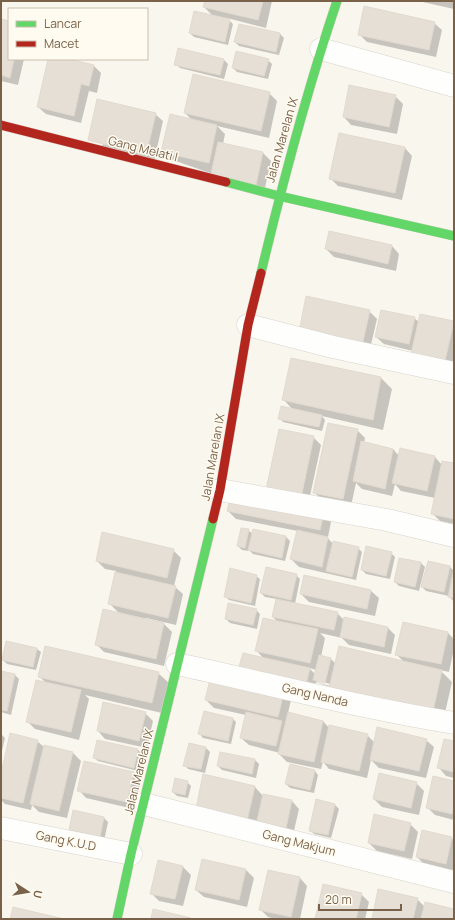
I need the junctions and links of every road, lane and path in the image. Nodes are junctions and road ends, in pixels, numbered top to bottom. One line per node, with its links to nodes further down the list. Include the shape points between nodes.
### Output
1 (337, 1): 2 (main road, Jalan Marelan IX)
2 (321, 49): 3 (street); 5 (main road, Jalan Marelan IX)
3 (454, 86)
4 (1, 125): 5 (main road, Gang Melati I)
5 (279, 196): 6 (main road, Gang Melati I); 7 (main road, Jalan Marelan IX)
6 (454, 236)
7 (248, 325): 8 (street); 9 (main road, Jalan Marelan IX)
8 (454, 373)
9 (220, 490): 10 (street, via 387,520); 11 (main road, Jalan Marelan IX)
10 (454, 536)
11 (177, 664): 12 (street, Gang Nanda, via 326,699); 13 (main road, Jalan Marelan IX)
12 (454, 723)
13 (144, 804): 15 (main road, Jalan Marelan IX); 16 (street, Gang Makjum)
14 (1, 828): 15 (street, Gang K.U.D)
15 (132, 854): 17 (main road, Jalan Marelan IX)
16 (454, 882)
17 (117, 919)

